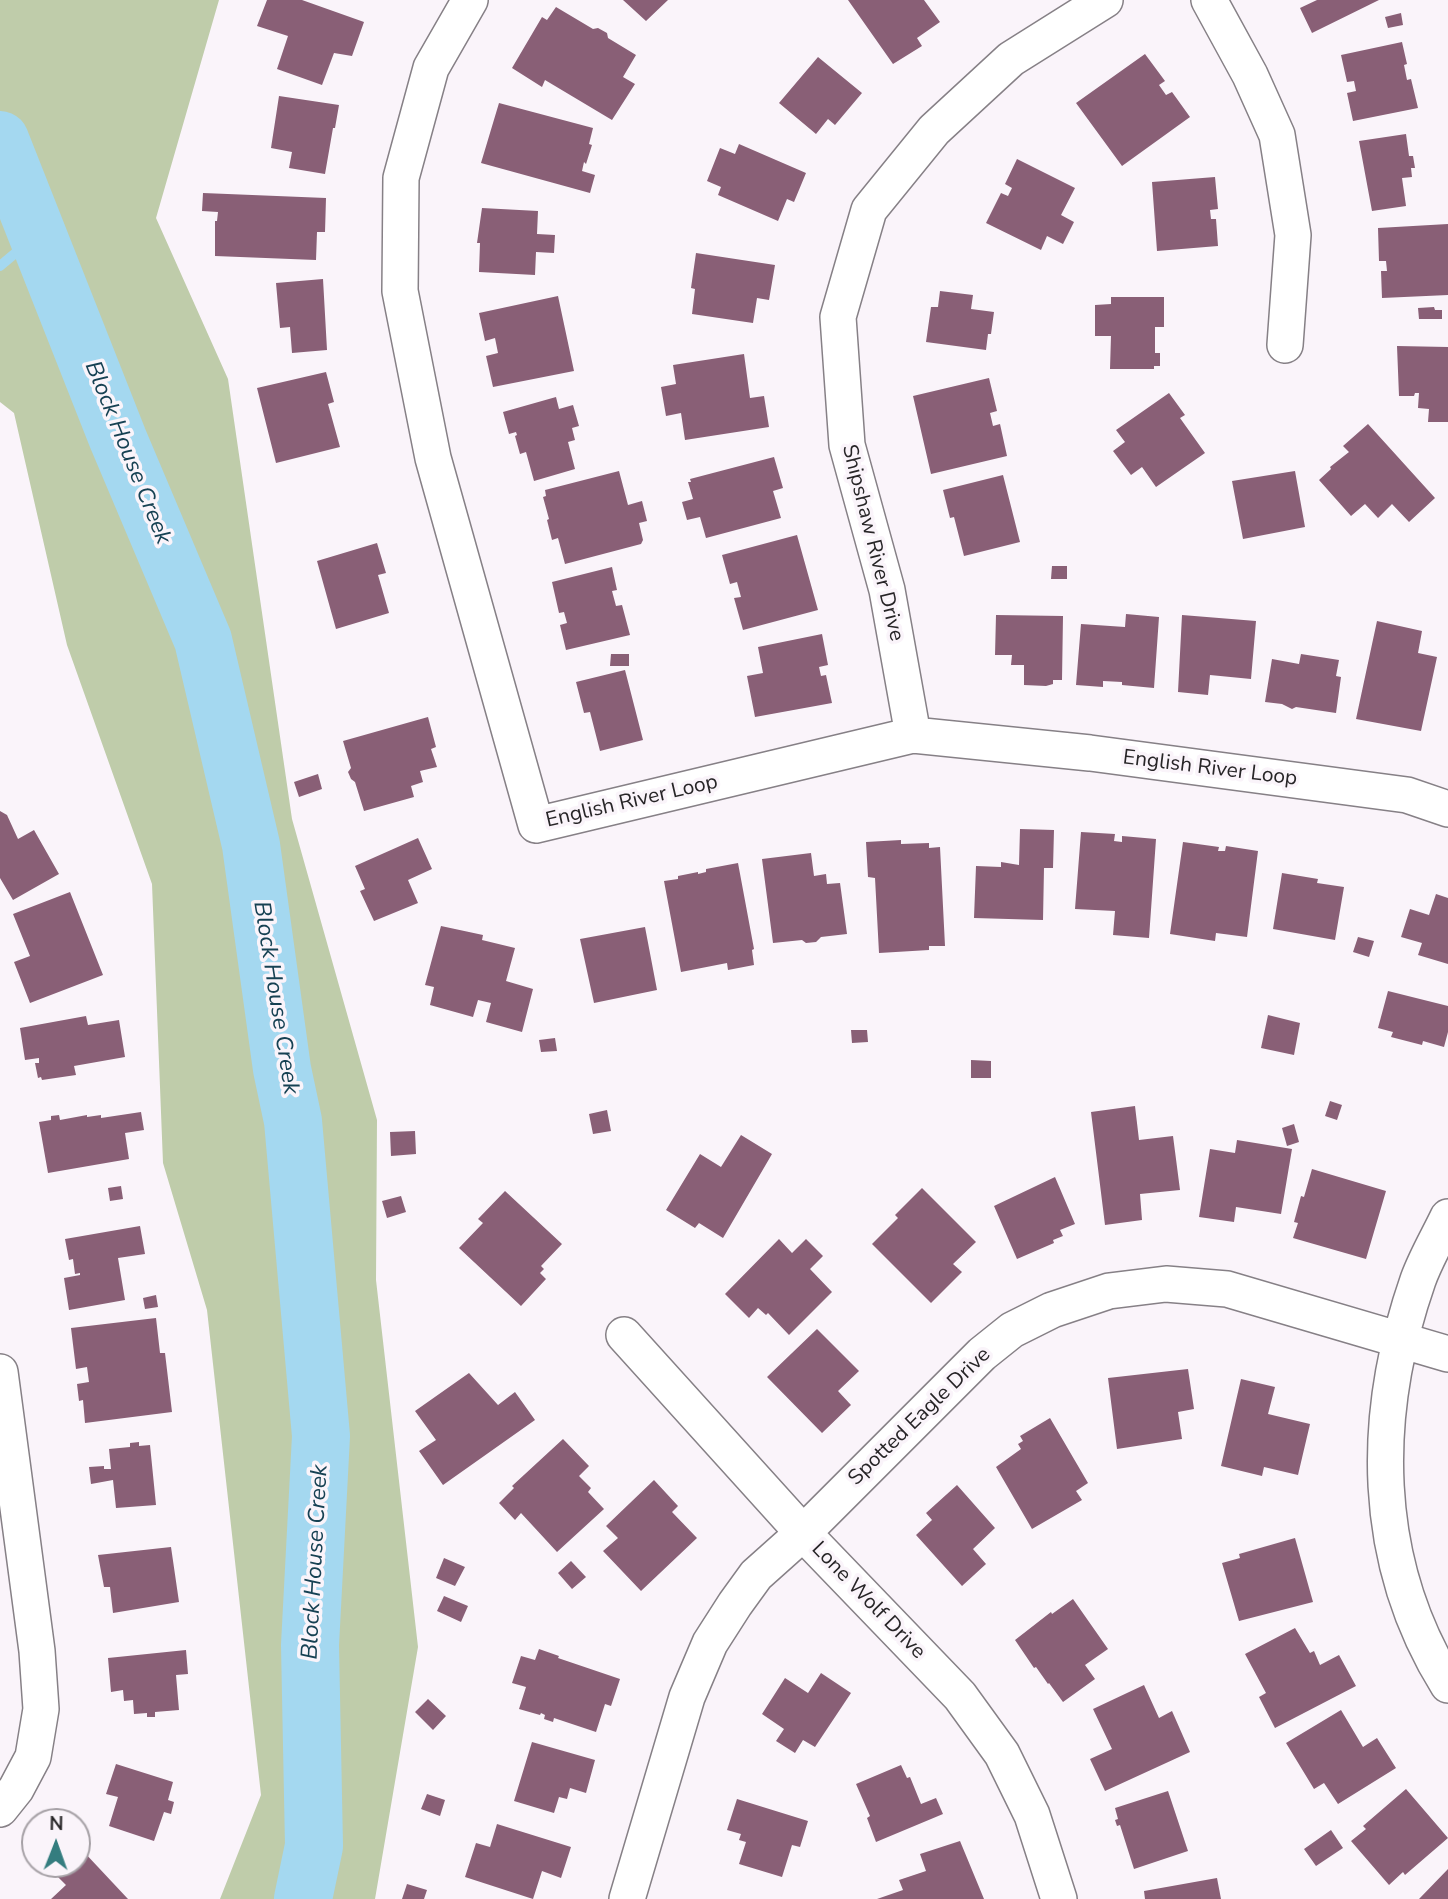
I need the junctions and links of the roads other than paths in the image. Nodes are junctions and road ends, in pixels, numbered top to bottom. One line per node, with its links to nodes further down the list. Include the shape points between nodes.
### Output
1 (470, 0): 5 (street, English River Loop, via 431,68 401,178 400,291 433,458 536,825)
2 (1105, 0): 5 (street, Shipshaw River Drive, via 1011,59 934,130 869,210 838,317 847,445 887,590)
3 (1209, 0): 4 (street, via 1277,135 1293,235)
4 (1285, 345)
5 (913, 735): 6 (street, English River Loop, via 1406,794)
6 (1448, 808)
7 (1448, 1217): 9 (street, via 1419,1279)
8 (624, 1335): 13 (street, Lone Wolf Drive)
9 (1402, 1341): 10 (street, Spotted Eagle Drive); 13 (street, Spotted Eagle Drive, via 1227,1289 1166,1284 1109,1291 1052,1310 1013,1330 982,1354); 14 (street, via 1386,1416 1384,1473 1389,1521 1412,1617)
10 (1448, 1354)
11 (0, 1372): 12 (street)
12 (4, 1433): 15 (street, via 37,1651 41,1709 33,1757)
13 (803, 1533): 16 (street, Spotted Eagle Drive, via 756,1575 710,1643 687,1697); 17 (street, Lone Wolf Drive, via 960,1696 1002,1754 1032,1815)
14 (1448, 1685)
15 (0, 1809)
16 (627, 1899)
17 (1059, 1899)

